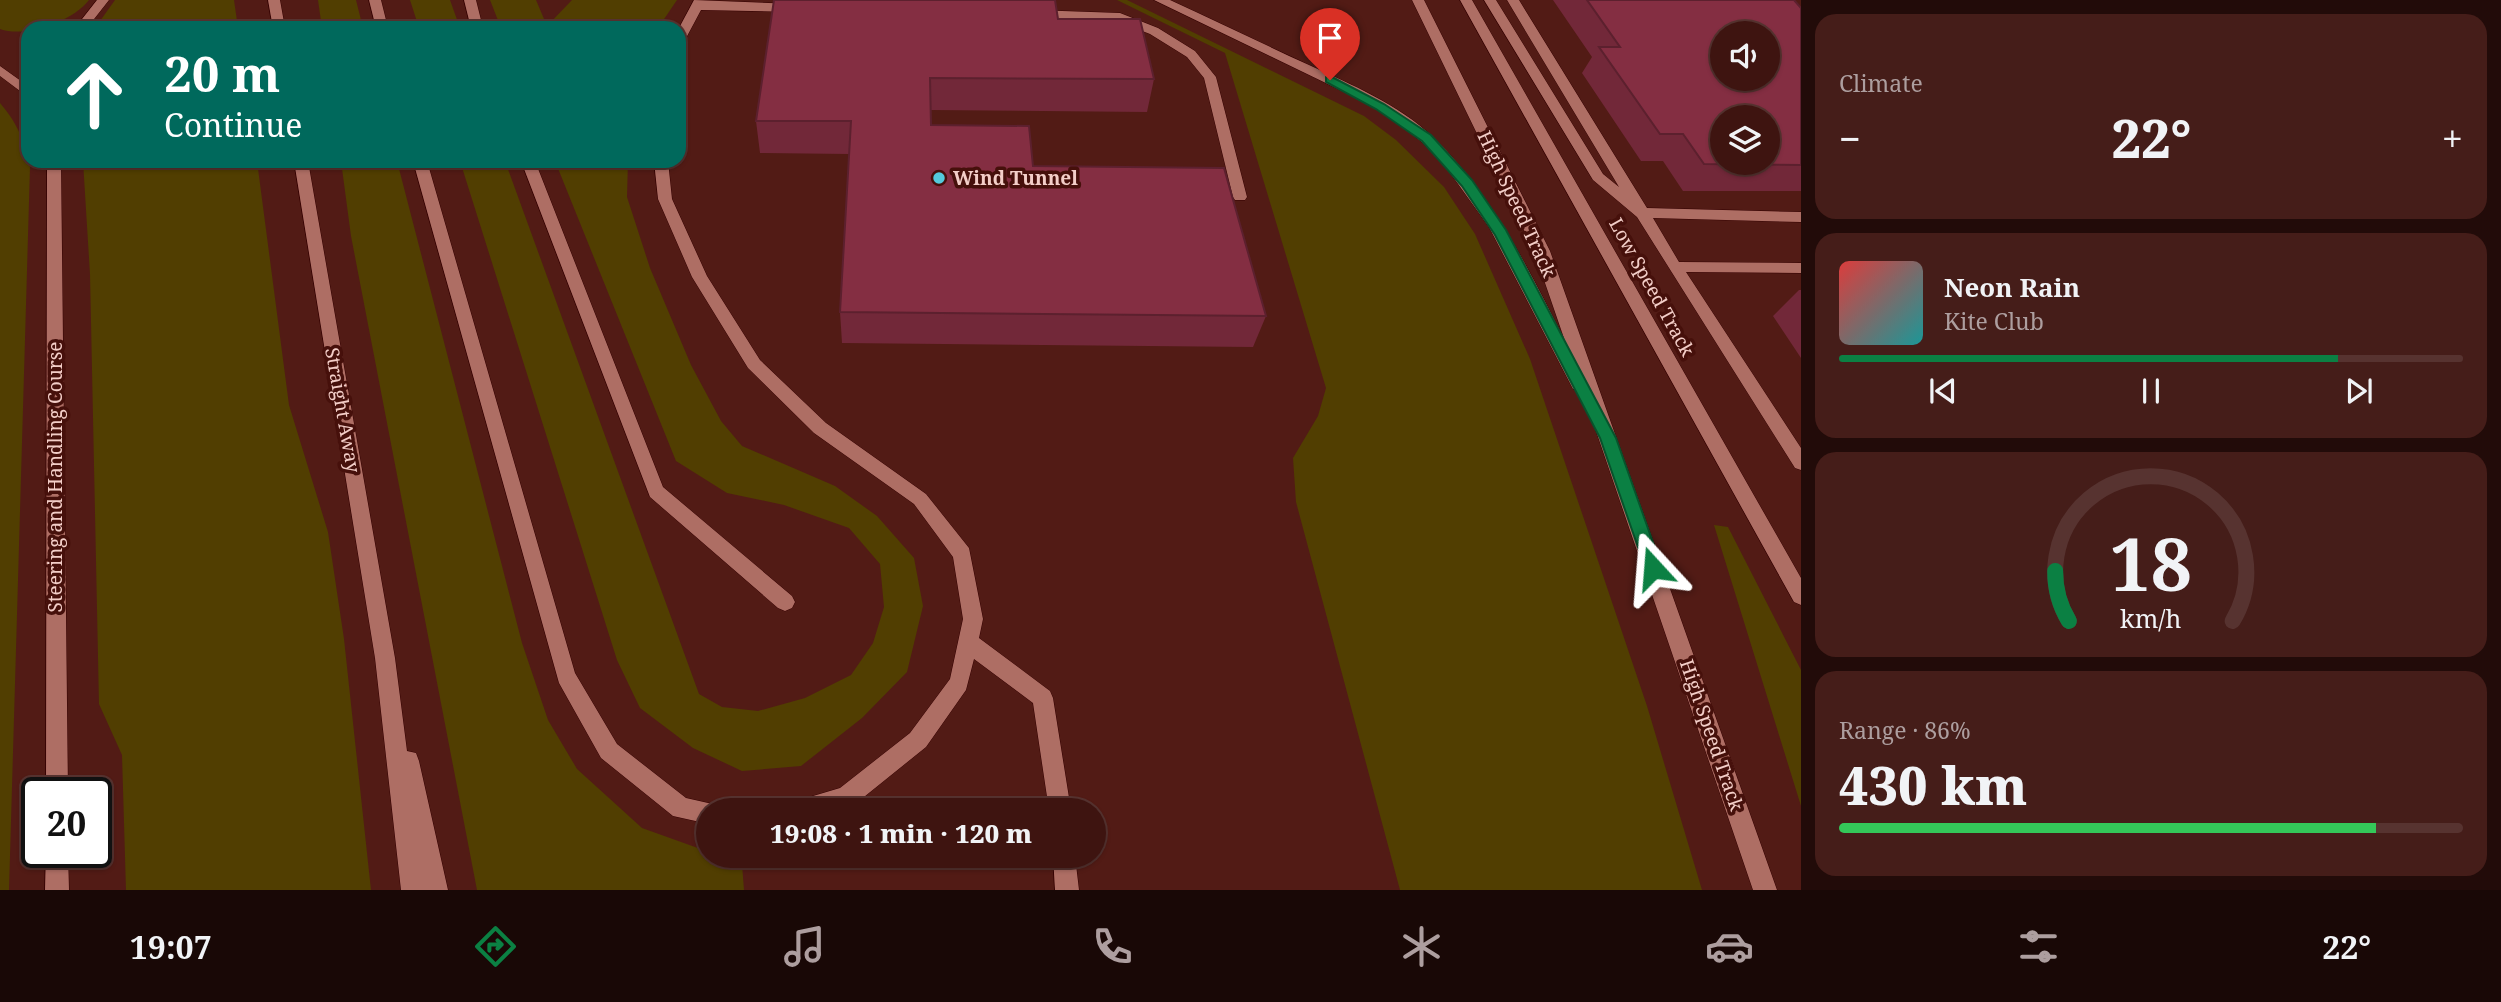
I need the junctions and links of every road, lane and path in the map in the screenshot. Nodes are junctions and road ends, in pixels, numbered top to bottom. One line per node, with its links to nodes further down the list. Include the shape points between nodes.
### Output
1 (103, 0): 13 (lane)
2 (274, 0): 14 (lane)
3 (374, 0): 15 (lane)
4 (470, 0): 16 (lane)
5 (1160, 0): 30 (lane, via 1330,80 1380,106 1426,138 1467,183 1501,233)
6 (1418, 0): 30 (lane, High Speed Track, via 1542,251)
7 (1465, 0): 32 (lane, Low Speed Track)
8 (1490, 0): 26 (lane, via 1598,177)
9 (1513, 0): 26 (lane)
10 (698, 3): 11 (lane); 17 (lane)
11 (809, 8)
12 (1018, 14): 25 (lane, via 1116,16 1154,31 1191,54 1210,77)
13 (86, 21)
14 (278, 21)
15 (381, 21)
16 (475, 21)
17 (686, 26)
18 (0, 70): 19 (lane)
19 (21, 86)
20 (54, 168): 36 (lane, Steering and Handling Course)
21 (302, 168): 35 (lane, Straight Away)
22 (422, 168): 39 (lane, via 566,676 609,751 681,808)
23 (531, 168): 33 (lane, via 656,492)
24 (663, 168): 34 (lane, via 665,199 699,277 754,364 820,428 920,499 962,554 973,619)
25 (1240, 197)
26 (1642, 213): 27 (lane); 28 (lane)
27 (1801, 217)
28 (1675, 267): 29 (lane); 31 (lane)
29 (1801, 268)
30 (1608, 438): 46 (lane, High Speed Track)
31 (1801, 463)
32 (1801, 596)
33 (785, 602)
34 (968, 642): 37 (lane, via 959,683 918,740); 38 (lane, via 1043,698)
35 (385, 658): 43 (lane, Straight Away); 44 (lane, Straight Away)
36 (57, 777)
37 (843, 798)
38 (1058, 798)
39 (696, 811)
40 (57, 868): 42 (lane)
41 (1065, 868): 45 (lane)
42 (57, 890)
43 (413, 890)
44 (436, 890)
45 (1068, 890)
46 (1765, 890)

